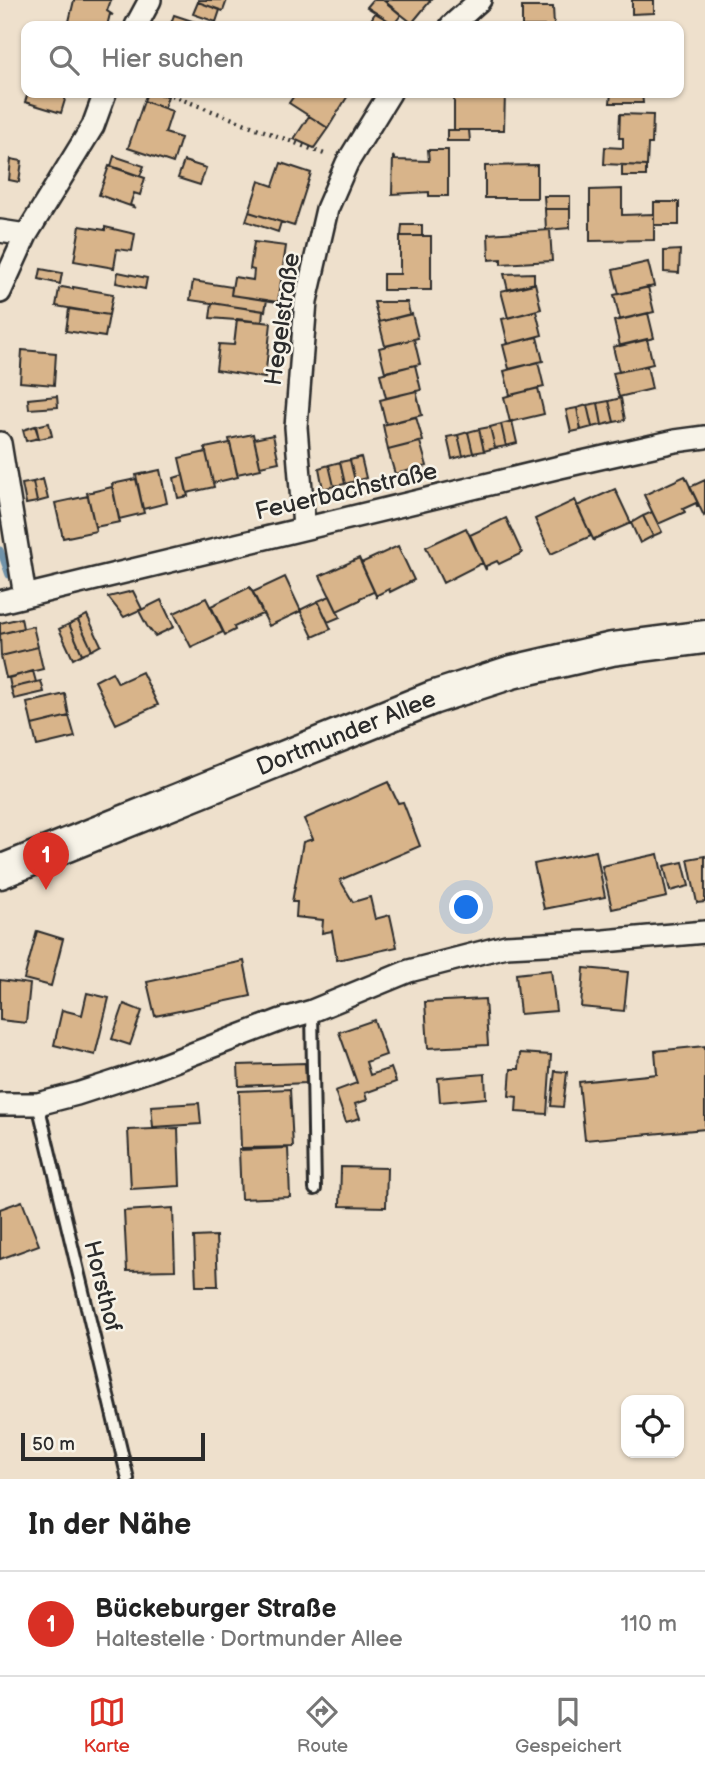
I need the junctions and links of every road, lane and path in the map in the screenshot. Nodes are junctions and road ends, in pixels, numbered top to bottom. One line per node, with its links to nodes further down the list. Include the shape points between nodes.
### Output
1 (150, 0): 3 (street)
2 (480, 0): 4 (street)
3 (139, 21)
4 (457, 21)
5 (102, 98): 10 (street, via 93,126)
6 (178, 98): 8 (path)
7 (387, 98): 8 (street, Hegelstraße)
8 (347, 163): 14 (street, Hegelstraße, via 327,209 306,301 296,427)
9 (0, 231): 10 (street)
10 (26, 235): 11 (street)
11 (0, 292)
12 (705, 437): 14 (street, Feuerbachstraße)
13 (0, 443): 15 (street)
14 (304, 527): 15 (street, Feuerbachstraße)
15 (25, 596): 16 (street, Feuerbachstraße)
16 (0, 602)
17 (705, 637): 18 (main road, Dortmunder Allee, via 599,652 512,672 432,698)
18 (0, 872)
19 (705, 932): 20 (street, via 506,946 410,971)
20 (312, 1011): 22 (street, via 148,1071); 23 (lane)
21 (0, 1104): 22 (street)
22 (38, 1104): 24 (lane, Horsthof)
23 (315, 1189)
24 (128, 1479)

